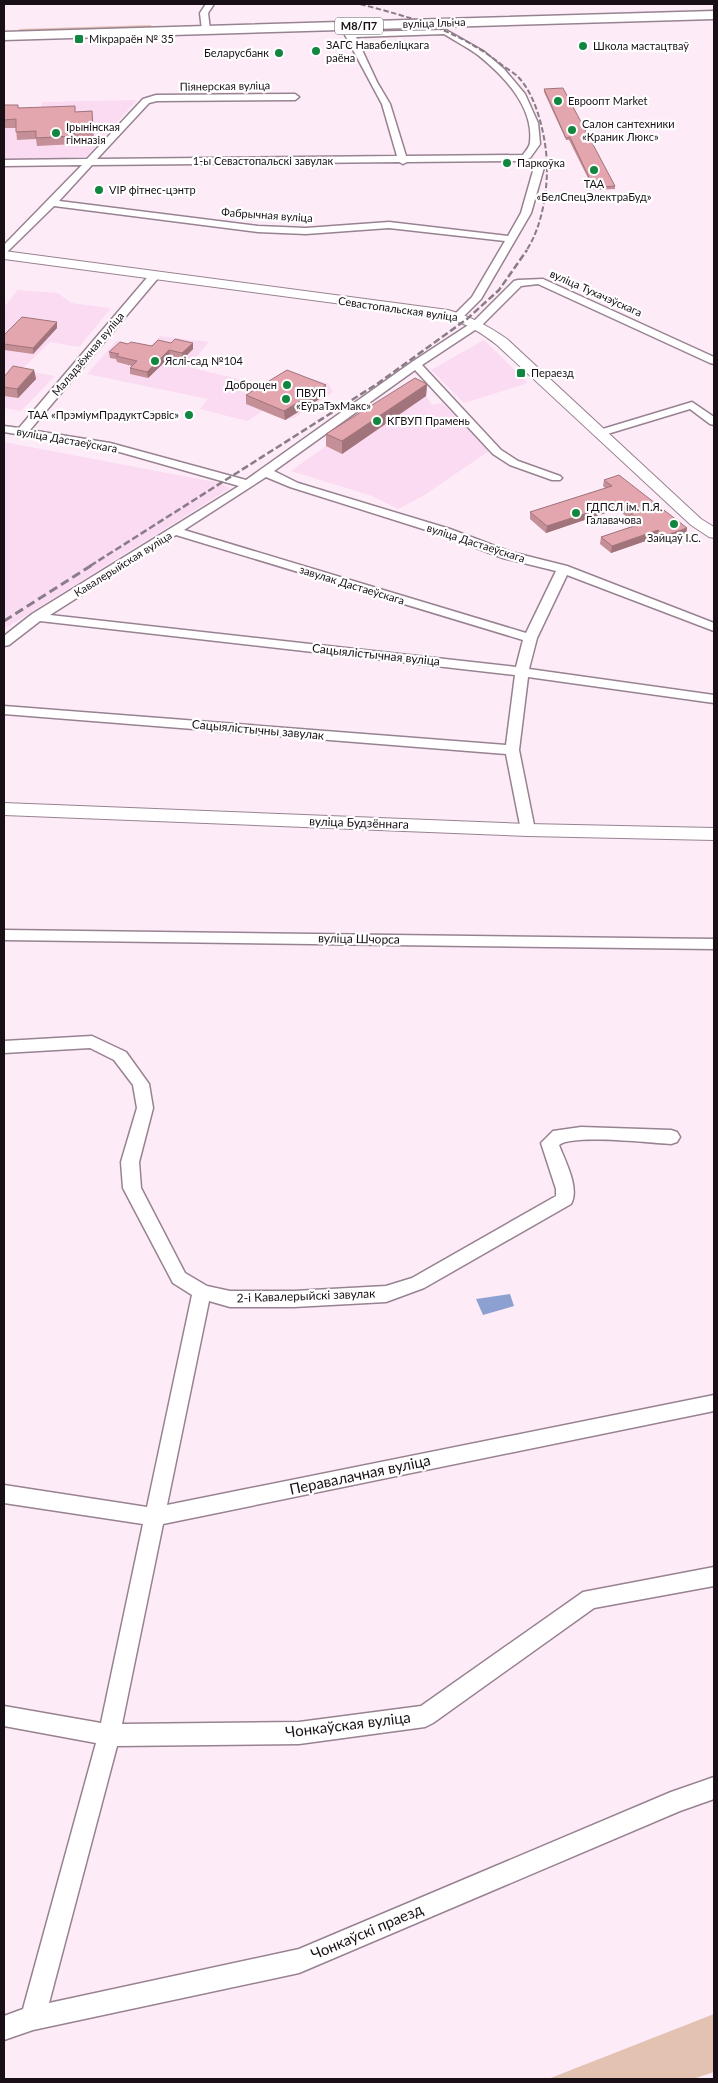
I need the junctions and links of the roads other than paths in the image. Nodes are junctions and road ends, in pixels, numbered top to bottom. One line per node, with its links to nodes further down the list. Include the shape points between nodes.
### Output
1 (210, 4): 3 (street, via 204,13)
2 (714, 15): 4 (main road, вуліца Ільіча / М8/П7)
3 (206, 30): 4 (main road, вуліца Ільіча / М8/П7); 5 (main road, вуліца Ільіча / М8/П7)
4 (348, 30): 7 (street, via 386,104); 7 (street, 1-ы Севастопальскі завулак, via 446,32 473,48 501,71 522,96 534,123 535,144 525,157)
5 (4, 36)
6 (295, 97): 8 (street, Піянерская вуліца, via 156,98 146,101)
7 (402, 161): 8 (street, 1-ы Севастопальскі завулак)
8 (91, 162): 9 (street, 1-ы Севастопальскі завулак); 11 (street)
9 (4, 163)
10 (540, 164): 12 (street, via 526,212)
11 (52, 203): 12 (street, Фабрычная вуліца, via 258,229 306,231 389,226); 13 (street)
12 (511, 239): 16 (street, via 476,299)
13 (4, 250)
14 (4, 255): 15 (street, Севастопальская вуліца)
15 (155, 275): 16 (street, Севастопальская вуліца); 22 (street, Маладзёжная вуліца)
16 (457, 316): 17 (street, Севастопальская вуліца)
17 (477, 324): 18 (street, вуліца Тухачэўскага, via 518,282 539,281); 19 (street); 23 (street, Севастопальская вуліца, via 502,342)
18 (714, 360)
19 (416, 364): 24 (street); 25 (street, via 497,452 514,463)
20 (714, 422): 23 (street, via 692,405)
21 (4, 429): 22 (street, вуліца Дастаеўскага)
22 (22, 432): 26 (street, вуліца Дастаеўскага, via 110,446)
23 (600, 432): 28 (street, Севастопальская вуліца, via 696,522)
24 (266, 472): 26 (street); 29 (street, вуліца Дастаеўскага, via 294,485 446,532 507,555)
25 (556, 478)
26 (245, 486): 27 (street, Кавалерыйская вуліца)
27 (175, 531): 30 (street, Кавалерыйская вуліца); 32 (street, завулак Дастаеўскага)
28 (714, 534)
29 (563, 569): 31 (street, вуліца Дастаеўскага); 32 (street)
30 (37, 617): 33 (street, Кавалерыйская вуліца); 34 (street, Сацыялістычная вуліца)
31 (714, 627)
32 (530, 638): 34 (street)
33 (4, 642)
34 (522, 672): 35 (street, Сацыялістычная вуліца); 37 (street)
35 (714, 699)
36 (4, 710): 37 (street, Сацыялістычны завулак)
37 (512, 750): 39 (street)
38 (4, 809): 39 (street, вуліца Будзённага)
39 (528, 830): 40 (street, вуліца Будзённага)
40 (714, 834)
41 (4, 935): 42 (street, вуліца Шчорса)
42 (714, 944)
43 (4, 1047): 45 (street, 2-і Кавалерыйскі завулак, via 92,1042 120,1056 141,1084 146,1108 130,1162 132,1188 179,1278)
44 (671, 1137): 45 (street, 2-і Кавалерыйскі завулак, via 581,1133 558,1136 550,1143 565,1188 564,1199 418,1283 386,1294 230,1299)
45 (202, 1292): 48 (street)
46 (714, 1403): 48 (street, Перавалачная вуліца)
47 (4, 1494): 48 (street, Перавалачная вуліца)
48 (155, 1517): 51 (street)
49 (714, 1577): 51 (street, Чонкаўская вуліца, via 590,1599 425,1716 299,1733)
50 (4, 1716): 51 (street, Чонкаўская вуліца)
51 (109, 1735): 53 (street)
52 (714, 1788): 53 (street, Чонкаўскі праезд, via 670,1803 299,1961)
53 (33, 2018): 54 (street, Чонкаўскі праезд)
54 (4, 2028)

